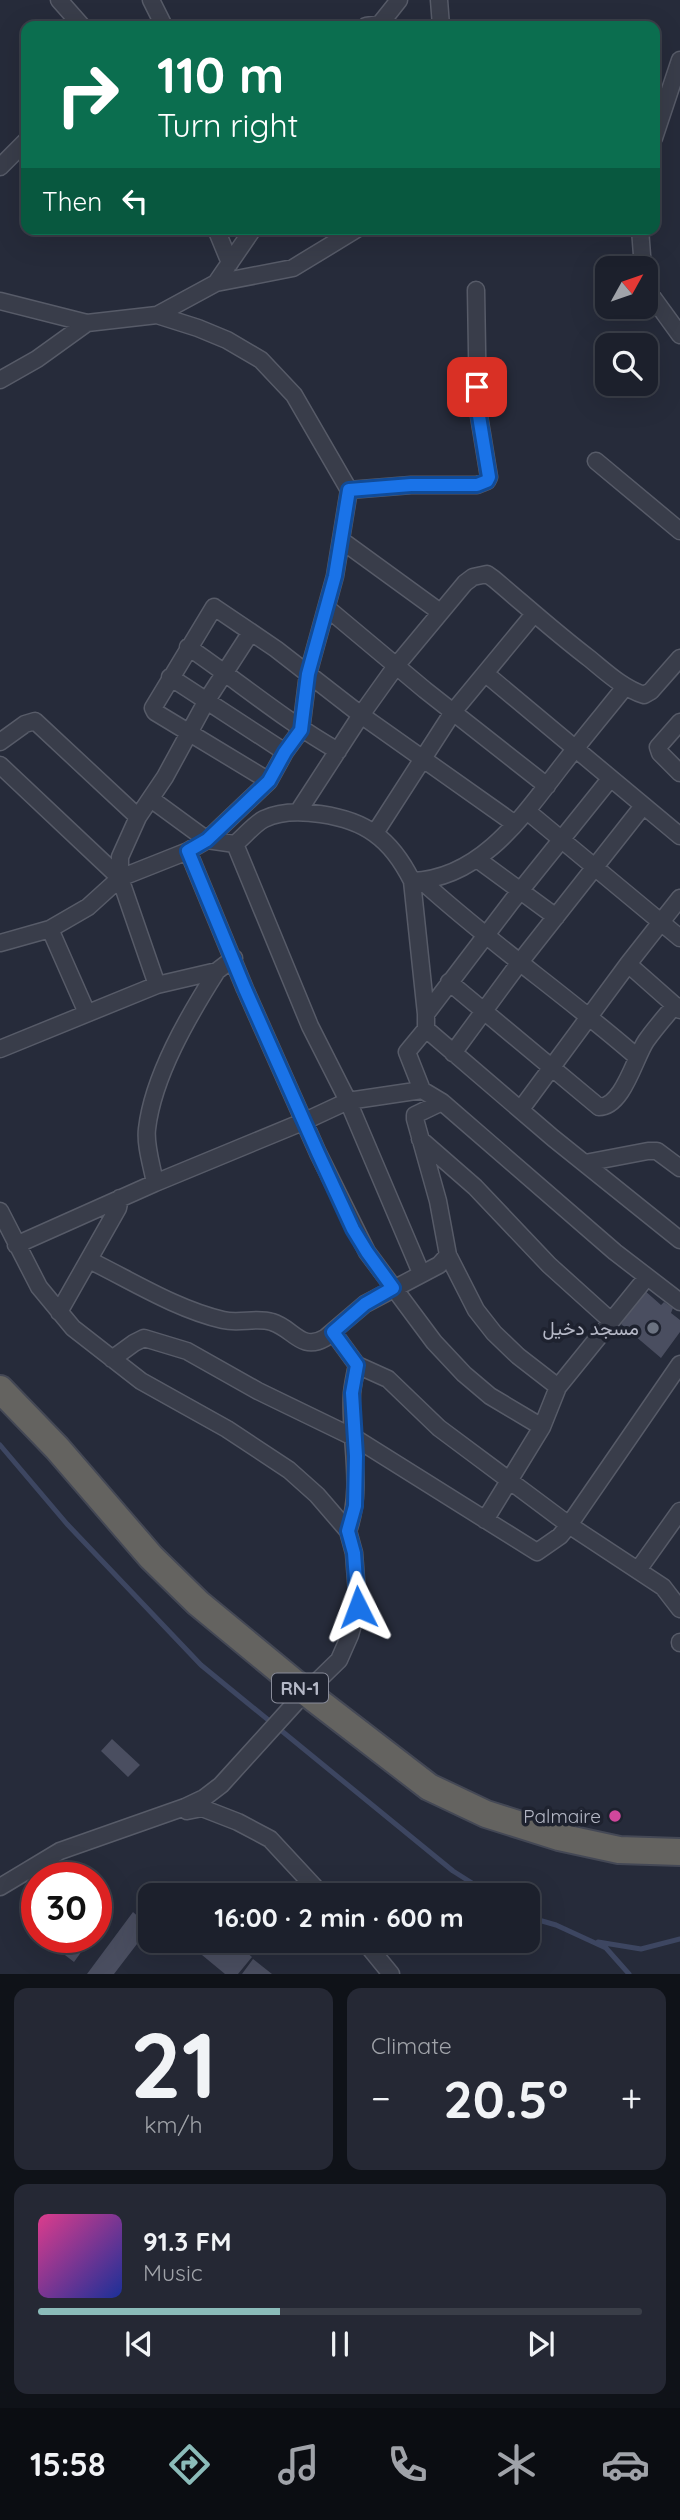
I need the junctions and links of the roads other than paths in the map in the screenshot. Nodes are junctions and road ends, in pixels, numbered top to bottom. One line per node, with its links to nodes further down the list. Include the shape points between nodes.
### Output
1 (59, 0): 5 (street)
2 (151, 0): 6 (street)
3 (399, 0): 7 (street)
4 (439, 0): 8 (street)
5 (78, 21)
6 (162, 21)
7 (380, 21)
8 (441, 21)
9 (680, 60): 10 (street)
10 (660, 120)
11 (21, 146): 12 (street)
12 (0, 167)
13 (218, 235): 18 (street)
14 (249, 235): 18 (street)
15 (347, 235): 19 (street, via 293,268)
16 (640, 235): 17 (street)
17 (642, 256)
18 (230, 264): 19 (street)
19 (216, 284): 23 (street)
20 (476, 290): 28 (street, via 478,410 487,481)
21 (0, 301): 24 (street)
22 (658, 305): 25 (street)
23 (157, 315): 24 (street); 28 (street, via 227,340 261,360 294,395)
24 (87, 323): 26 (street)
25 (680, 335)
26 (0, 380)
27 (596, 461): 29 (street)
28 (349, 490): 30 (street)
29 (680, 531)
30 (341, 540): 31 (street); 32 (street)
31 (327, 608): 36 (street); 39 (street)
32 (440, 612): 33 (street, via 465,583 487,574); 36 (street)
33 (534, 614): 40 (street); 42 (street)
34 (251, 632): 35 (street, via 214,607); 38 (street); 39 (street)
35 (188, 647): 38 (street); 41 (street)
36 (396, 666): 44 (street); 45 (street)
37 (677, 668): 42 (street, via 644,695)
38 (225, 672): 43 (street); 47 (street)
39 (308, 674): 45 (street); 47 (street)
40 (486, 674): 44 (street); 50 (street)
41 (170, 677): 43 (street); 48 (street, via 153,708)
42 (625, 687): 50 (street)
43 (206, 700): 48 (street); 52 (street)
44 (453, 712): 53 (street); 58 (street)
45 (361, 715): 51 (street); 53 (street)
46 (680, 722): 55 (street, via 658,747)
47 (301, 730): 51 (street); 52 (street)
48 (189, 731): 57 (street); 59 (street)
49 (0, 742): 63 (street, via 35,721)
50 (575, 750): 56 (street); 58 (street)
51 (338, 751): 62 (street)
52 (285, 752): 57 (street)
53 (423, 758): 64 (street); 65 (street)
54 (0, 765): 73 (street)
55 (680, 773)
56 (610, 779): 60 (street); 68 (street)
57 (269, 781): 67 (street)
58 (547, 786): 61 (street)
59 (151, 799): 63 (street); 67 (street)
60 (643, 806): 66 (street); 72 (street)
61 (527, 811): 64 (street); 68 (street)
62 (298, 812): 65 (street, via 333,818); 69 (street, via 263,819)
63 (138, 817): 73 (street, via 120,857)
64 (515, 824): 71 (street)
65 (374, 833): 74 (street)
66 (680, 836)
67 (207, 840): 69 (street); 70 (street)
68 (560, 841): 72 (street); 75 (street)
69 (235, 845): 99 (street, via 310,1026)
70 (188, 851): 73 (street); 83 (street)
71 (477, 859): 74 (street, via 460,869); 75 (street)
72 (594, 868): 77 (street); 78 (street)
73 (120, 878): 79 (street, via 88,907); 88 (street)
74 (417, 881): 80 (street); 93 (street)
75 (520, 891): 77 (street); 80 (street)
76 (680, 898): 78 (street)
77 (556, 917): 84 (street)
78 (662, 922): 81 (street); 85 (street)
79 (50, 929): 82 (street); 91 (street)
80 (486, 936): 84 (street); 87 (street)
81 (680, 939)
82 (0, 943)
83 (234, 958): 86 (street); 102 (street)
84 (520, 962): 90 (street); 92 (street)
85 (628, 964): 89 (street); 92 (street)
86 (217, 971): 88 (street); 106 (street, via 171,1054 154,1102 147,1130)
87 (449, 982): 90 (street); 93 (street)
88 (158, 985): 91 (street)
89 (677, 1007): 96 (street, via 646,1040)
90 (485, 1010): 95 (street); 97 (street)
91 (87, 1013): 94 (street)
92 (589, 1016): 96 (street); 97 (street)
93 (426, 1022): 95 (street); 98 (street, via 407,1052)
94 (0, 1049)
95 (453, 1053): 101 (street)
96 (637, 1058): 97 (street, via 630,1076 606,1107 599,1107)
97 (552, 1067): 101 (street)
98 (422, 1090): 99 (street); 100 (street)
99 (348, 1101): 102 (street); 113 (street)
100 (442, 1102): 103 (street, via 415,1115); 114 (street)
101 (521, 1109): 104 (street)
102 (305, 1121): 106 (street); 115 (street, via 353,1229)
103 (418, 1137): 111 (street, via 438,1200); 118 (street)
104 (585, 1163): 105 (street, via 657,1151); 109 (street)
105 (680, 1168)
106 (155, 1182): 107 (street)
107 (120, 1198): 110 (street); 112 (street)
108 (0, 1211): 110 (street)
109 (680, 1240)
110 (16, 1245): 117 (street)
111 (448, 1255): 113 (street); 123 (street, via 476,1310 494,1333)
112 (89, 1260): 117 (street); 119 (street, via 210,1317 236,1323 268,1320 309,1343)
113 (421, 1273): 115 (street)
114 (647, 1277): 116 (street); 118 (street)
115 (393, 1288): 119 (street, via 365,1304); 125 (street, via 464,1374 490,1396)
116 (680, 1302)
117 (59, 1312): 120 (street)
118 (610, 1320): 123 (street)
119 (333, 1332): 122 (street)
120 (112, 1359): 126 (street, via 144,1338 162,1342); 131 (street, via 289,1470)
121 (680, 1364): 130 (street)
122 (357, 1365): 126 (street, via 352,1393); 127 (street, via 388,1379 439,1428)
123 (558, 1387): 125 (street)
124 (0, 1389): 134 (highway, RN-1, via 150,1557)
125 (542, 1427): 127 (street)
126 (355, 1438): 129 (street); 131 (street, via 355,1506)
127 (509, 1480): 129 (street); 130 (street)
128 (680, 1511): 132 (street)
129 (485, 1520): 130 (street, via 537,1552)
130 (569, 1525): 132 (street)
131 (348, 1531): 134 (street, via 358,1607 339,1660)
132 (638, 1570): 133 (street, via 663,1587)
133 (680, 1609)
134 (302, 1697): 135 (street, via 221,1785 204,1798); 136 (highway, RN-1, via 429,1787 462,1804 593,1845)
135 (158, 1818): 137 (street, via 202,1808 237,1822 270,1839); 138 (street, via 60,1851)
136 (680, 1852)
137 (311, 1883)
138 (0, 1887)
139 (374, 1953): 140 (street)
140 (391, 1974)

